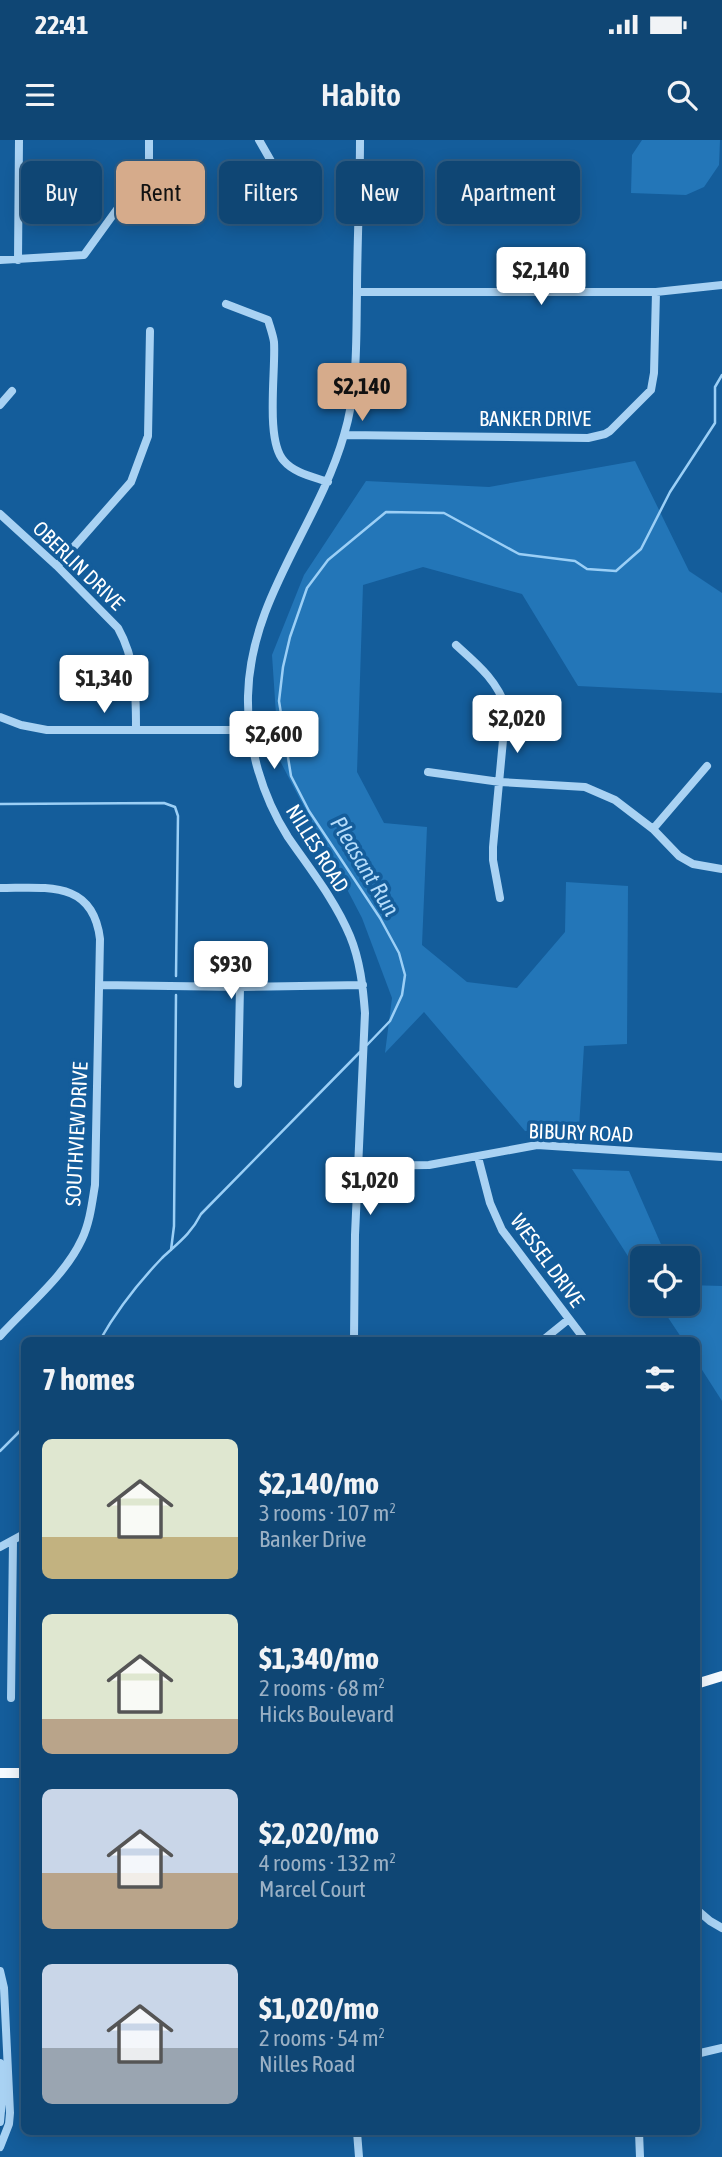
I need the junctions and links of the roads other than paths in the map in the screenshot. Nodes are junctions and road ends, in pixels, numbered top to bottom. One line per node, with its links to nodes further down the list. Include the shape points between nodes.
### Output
1 (19, 140): 7 (street)
2 (149, 140): 7 (street, via 149,165 84,254)
3 (259, 140): 5 (street)
4 (360, 140): 9 (street, NILLES ROAD)
5 (271, 161)
6 (0, 260): 7 (street)
7 (18, 260)
8 (722, 285): 10 (street)
9 (357, 292): 10 (street); 15 (street, NILLES ROAD, via 357,359)
10 (656, 292): 15 (street, BANKER DRIVE, via 651,390 605,434 588,438)
11 (226, 304): 16 (street, via 268,320 274,340 278,453 293,469)
12 (150, 331): 18 (street, via 148,436 131,482)
13 (12, 391): 14 (street)
14 (0, 405)
15 (345, 435): 16 (street, NILLES ROAD)
16 (328, 482): 22 (street, NILLES ROAD, via 257,632 250,663)
17 (0, 514): 18 (street, OBERLIN DRIVE)
18 (57, 566): 21 (street, OBERLIN DRIVE, via 108,617 124,640 133,668)
19 (456, 645): 25 (street, via 489,676 506,708)
20 (0, 717): 21 (street, via 47,730)
21 (136, 729): 22 (street)
22 (250, 730): 31 (street, NILLES ROAD, via 271,804 339,913 351,937)
23 (707, 766): 26 (street)
24 (428, 772): 25 (street)
25 (500, 782): 26 (street, via 585,787 615,800); 29 (street, via 492,860)
26 (653, 829): 27 (street, via 678,856)
27 (722, 869)
28 (0, 888): 30 (street, SOUTHVIEW DRIVE, via 53,888 76,894 89,905 98,920)
29 (500, 898)
30 (100, 985): 32 (street); 38 (street, SOUTHVIEW DRIVE, via 95,1185 90,1214 69,1259)
31 (363, 985): 32 (street); 36 (street, NILLES ROAD)
32 (240, 987): 33 (street)
33 (238, 1084)
34 (478, 1157): 35 (street, BIBURY ROAD, via 537,1144); 36 (street, BIBURY ROAD, via 429,1166); 37 (street, WESSEL DRIVE, via 502,1230)
35 (722, 1157)
36 (357, 1166): 40 (street, NILLES ROAD)
37 (569, 1319): 41 (street); 42 (street, WESSEL DRIVE)
38 (3, 1325): 39 (street, SOUTHVIEW DRIVE)
39 (0, 1336)
40 (354, 1337)
41 (547, 1337)
42 (583, 1337)
43 (21, 1536): 44 (street)
44 (13, 1541): 45 (street); 48 (street)
45 (0, 1547)
46 (722, 1676): 47 (main road)
47 (700, 1683)
48 (11, 1698)
49 (0, 1773): 50 (main road)
50 (21, 1773)
51 (700, 1912): 53 (street)
52 (700, 1919): 53 (street)
53 (710, 1921): 54 (street)
54 (722, 1928)
55 (0, 1971): 62 (street, via 10,2113)
56 (722, 2048): 57 (street)
57 (700, 2053)
58 (0, 2063): 59 (street)
59 (0, 2122)
60 (357, 2135): 63 (street)
61 (639, 2135): 64 (street)
62 (0, 2147)
63 (359, 2157)
64 (640, 2157)

